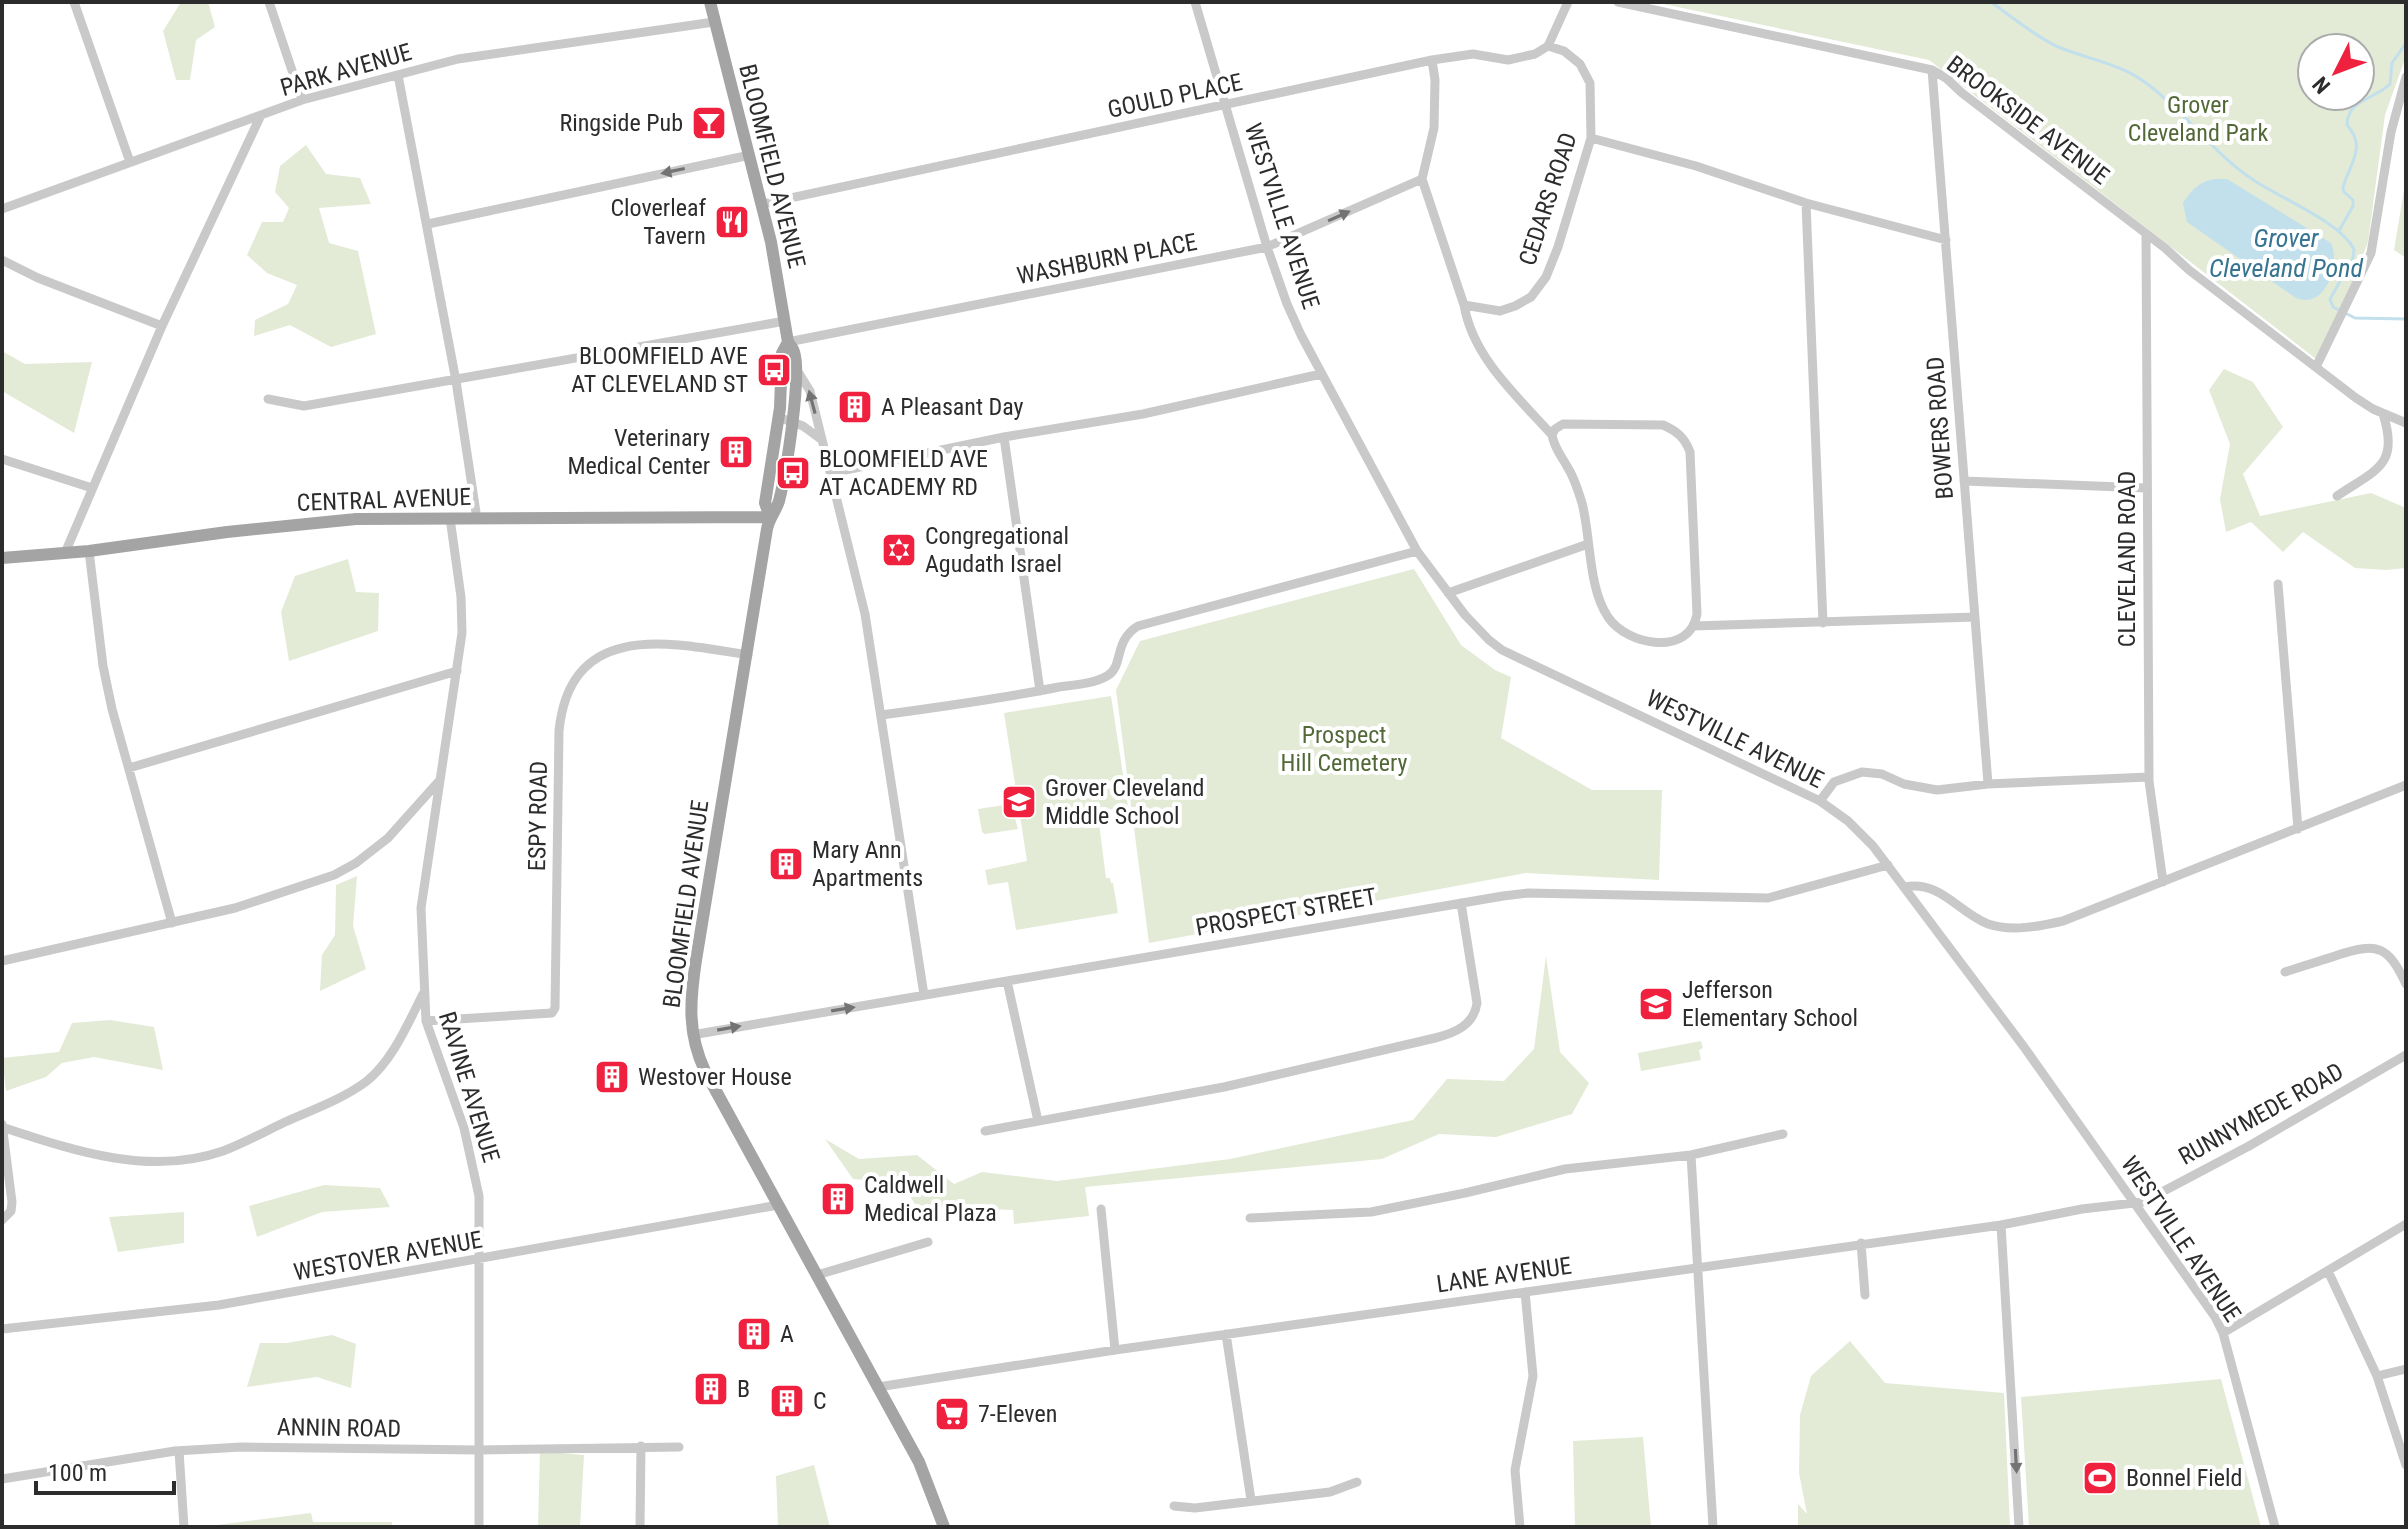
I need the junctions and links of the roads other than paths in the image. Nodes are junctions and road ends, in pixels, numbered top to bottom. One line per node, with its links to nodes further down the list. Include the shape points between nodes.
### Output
1 (74, 2): 18 (street)
2 (269, 2): 13 (street)
3 (710, 2): 7 (main road, BLOOMFIELD AVENUE)
4 (1195, 2): 14 (street, WESTVILLE AVENUE)
5 (1568, 2): 8 (street)
6 (1618, 2): 10 (street, BROOKSIDE AVENUE)
7 (714, 22): 11 (street, PARK AVENUE, via 458,59); 17 (main road, BLOOMFIELD AVENUE)
8 (1548, 46): 9 (street, GOULD PLACE, via 1525,58 1473,54); 16 (street, CEDARS ROAD, via 1580,64 1590,83)
9 (1432, 60): 14 (street, GOULD PLACE); 19 (street, via 1434,128)
10 (1932, 70): 24 (street, BROOKSIDE AVENUE); 25 (street, BOWERS ROAD)
11 (398, 75): 13 (street, PARK AVENUE); 23 (street)
12 (2406, 77): 33 (street, via 2391,132 2375,243)
13 (302, 100): 15 (street, PARK AVENUE)
14 (1225, 106): 21 (street, GOULD PLACE); 26 (street, WESTVILLE AVENUE)
15 (261, 115): 18 (street, PARK AVENUE); 30 (street)
16 (1591, 138): 20 (street); 28 (street, CEDARS ROAD, via 1546,277 1531,297 1500,311)
17 (750, 155): 21 (main road, BLOOMFIELD AVENUE); 23 (street, one-way to 23)
18 (130, 162): 22 (street, PARK AVENUE)
19 (1422, 179): 26 (street, WASHBURN PLACE, one-way to 19); 28 (street)
20 (1806, 203): 25 (street); 61 (street)
21 (762, 204): 29 (main road, BLOOMFIELD AVENUE)
22 (2, 209)
23 (428, 224): 35 (street)
24 (2146, 235): 33 (street, BROOKSIDE AVENUE); 48 (street, CLEVELAND ROAD)
25 (1946, 240): 46 (street, BOWERS ROAD)
26 (1267, 247): 31 (street, WASHBURN PLACE); 34 (street, WESTVILLE AVENUE)
27 (2, 260): 30 (street)
28 (1464, 305): 41 (street, via 1491,367)
29 (785, 321): 31 (main road, BLOOMFIELD AVENUE); 35 (street)
30 (162, 326): 47 (street)
31 (788, 342): 32 (main road, BLOOMFIELD AVENUE); 38 (main road, BLOOMFIELD AVENUE, via 782,353)
32 (796, 367): 39 (main road, BLOOMFIELD AVENUE); 43 (street, one-way to 32, via 810,391)
33 (2316, 367): 37 (street)
34 (1321, 374): 42 (street, via 1143,414); 55 (street, WESTVILLE AVENUE)
35 (456, 381): 36 (street, via 304,406); 52 (street)
36 (268, 399)
37 (2383, 414): 40 (street); 49 (street, via 2390,435 2385,461)
38 (778, 417): 39 (street); 50 (main road, BLOOMFIELD AVENUE, via 765,503)
39 (792, 422): 43 (street); 50 (main road, BLOOMFIELD AVENUE, via 778,505)
40 (2406, 423)
41 (1552, 435): 53 (street, via 1576,484); 62 (street, via 1563,424 1631,424 1663,425 1682,437 1690,452)
42 (1004, 437): 45 (street); 65 (street)
43 (822, 440): 45 (street)
44 (2, 459): 47 (street)
45 (831, 473): 66 (street, via 865,614)
46 (1964, 481): 48 (street); 60 (street, BOWERS ROAD)
47 (92, 488): 56 (street)
48 (2146, 488): 68 (street, CLEVELAND ROAD)
49 (2337, 496)
50 (770, 517): 52 (main road, CENTRAL AVENUE); 63 (main road, BLOOMFIELD AVENUE)
51 (450, 518): 52 (main road, CENTRAL AVENUE); 54 (main road, CENTRAL AVENUE, via 356,519); 64 (street, RAVINE AVENUE, via 461,597)
52 (477, 519)
53 (1588, 544): 59 (street); 62 (street, via 1604,611 1617,627 1637,638 1662,642 1680,640)
54 (89, 551): 56 (main road, CENTRAL AVENUE); 67 (street, via 103,666)
55 (1417, 551): 59 (street, WESTVILLE AVENUE); 65 (street, via 1138,626 1121,642 1111,674)
56 (65, 553): 57 (main road, CENTRAL AVENUE)
57 (2, 558)
58 (2278, 584): 73 (street)
59 (1448, 593): 72 (street, WESTVILLE AVENUE, via 1489,640 1518,659)
60 (1975, 617): 61 (street); 70 (street, BOWERS ROAD)
61 (1823, 623): 62 (street)
62 (1694, 626)
63 (748, 655): 85 (street, ESPY ROAD, via 637,643 602,655 581,674 566,697 559,731 555,1008 552,1013); 86 (main road, BLOOMFIELD AVENUE, via 691,992)
64 (457, 671): 67 (street); 69 (street, RAVINE AVENUE)
65 (1040, 691): 66 (street)
66 (881, 715): 84 (street)
67 (129, 768): 78 (street)
68 (2149, 777): 70 (street); 75 (street, CLEVELAND ROAD)
69 (440, 780): 78 (street, via 388,838 334,875); 83 (street, RAVINE AVENUE, via 421,908)
70 (1988, 784): 72 (street, via 1927,789 1862,772 1834,782)
71 (2406, 785): 73 (street)
72 (1820, 801): 74 (street, WESTVILLE AVENUE, via 1862,834)
73 (2298, 829): 75 (street)
74 (1888, 865): 76 (street, WESTVILLE AVENUE); 77 (street, PROSPECT STREET, via 1768,898 1528,893)
75 (2163, 882): 76 (street, via 2063,921 2016,927 1990,925 1932,887)
76 (1905, 887): 93 (street, WESTVILLE AVENUE)
77 (1461, 903): 81 (street, PROSPECT STREET); 88 (street, via 1477,1003 1476,1013 1459,1029 1224,1087)
78 (172, 923): 79 (street)
79 (2, 961)
80 (2285, 972): 82 (street, via 2362,947 2376,948 2398,967)
81 (1007, 981): 84 (street, PROSPECT STREET); 88 (street)
82 (2406, 984)
83 (423, 994): 85 (street, RAVINE AVENUE); 89 (street, via 398,1042 367,1081 223,1151 179,1159 110,1159)
84 (924, 995): 86 (street, PROSPECT STREET, one-way to 84)
85 (426, 1021): 102 (street, RAVINE AVENUE, via 472,1161 479,1196)
86 (692, 1035): 94 (main road, BLOOMFIELD AVENUE, via 705,1071)
87 (2406, 1055): 93 (street, RUNNYMEDE ROAD, via 2249,1146)
88 (1038, 1121): 90 (street)
89 (2, 1126): 97 (street, via 12,1202)
90 (985, 1131)
91 (1783, 1134): 92 (street)
92 (1691, 1155): 96 (street, via 1565,1169 1371,1212); 103 (street)
93 (2134, 1204): 99 (street, LANE AVENUE); 109 (street, WESTVILLE AVENUE)
94 (778, 1205): 102 (street, WESTOVER AVENUE); 105 (main road, BLOOMFIELD AVENUE)
95 (1101, 1209): 111 (street)
96 (1250, 1218)
97 (2, 1220)
98 (2406, 1224): 104 (street)
99 (2001, 1225): 101 (street, LANE AVENUE); 130 (street, one-way to 130)
100 (928, 1242): 105 (street)
101 (1861, 1243): 103 (street, LANE AVENUE); 107 (street)
102 (480, 1260): 108 (street, WESTOVER AVENUE, via 219,1305); 117 (street, RAVINE AVENUE)
103 (1699, 1268): 106 (street, LANE AVENUE); 129 (street)
104 (2328, 1271): 109 (street); 113 (street)
105 (817, 1275): 114 (main road, BLOOMFIELD AVENUE)
106 (1525, 1292): 110 (street, LANE AVENUE); 128 (street, via 1533,1376 1515,1470)
107 (1865, 1295)
108 (2, 1329)
109 (2223, 1333): 131 (street, WESTVILLE AVENUE)
110 (1226, 1334): 111 (street, LANE AVENUE); 122 (street)
111 (1115, 1350): 114 (street, LANE AVENUE)
112 (2406, 1369): 113 (street)
113 (2377, 1376): 119 (street)
114 (878, 1387): 127 (main road, BLOOMFIELD AVENUE, via 919,1462)
115 (641, 1446): 116 (street, ANNIN ROAD); 117 (street, ANNIN ROAD); 126 (street)
116 (679, 1447)
117 (479, 1450): 118 (street, ANNIN ROAD); 125 (street, RAVINE AVENUE)
118 (179, 1451): 120 (street, ANNIN ROAD); 124 (street)
119 (2406, 1465)
120 (2, 1479)
121 (1357, 1482): 122 (street, via 1330,1492)
122 (1251, 1500): 123 (street)
123 (1174, 1506)
124 (184, 1527)
125 (479, 1527)
126 (640, 1527)
127 (944, 1527)
128 (1520, 1527)
129 (1713, 1527)
130 (2019, 1527)
131 (2275, 1527)

